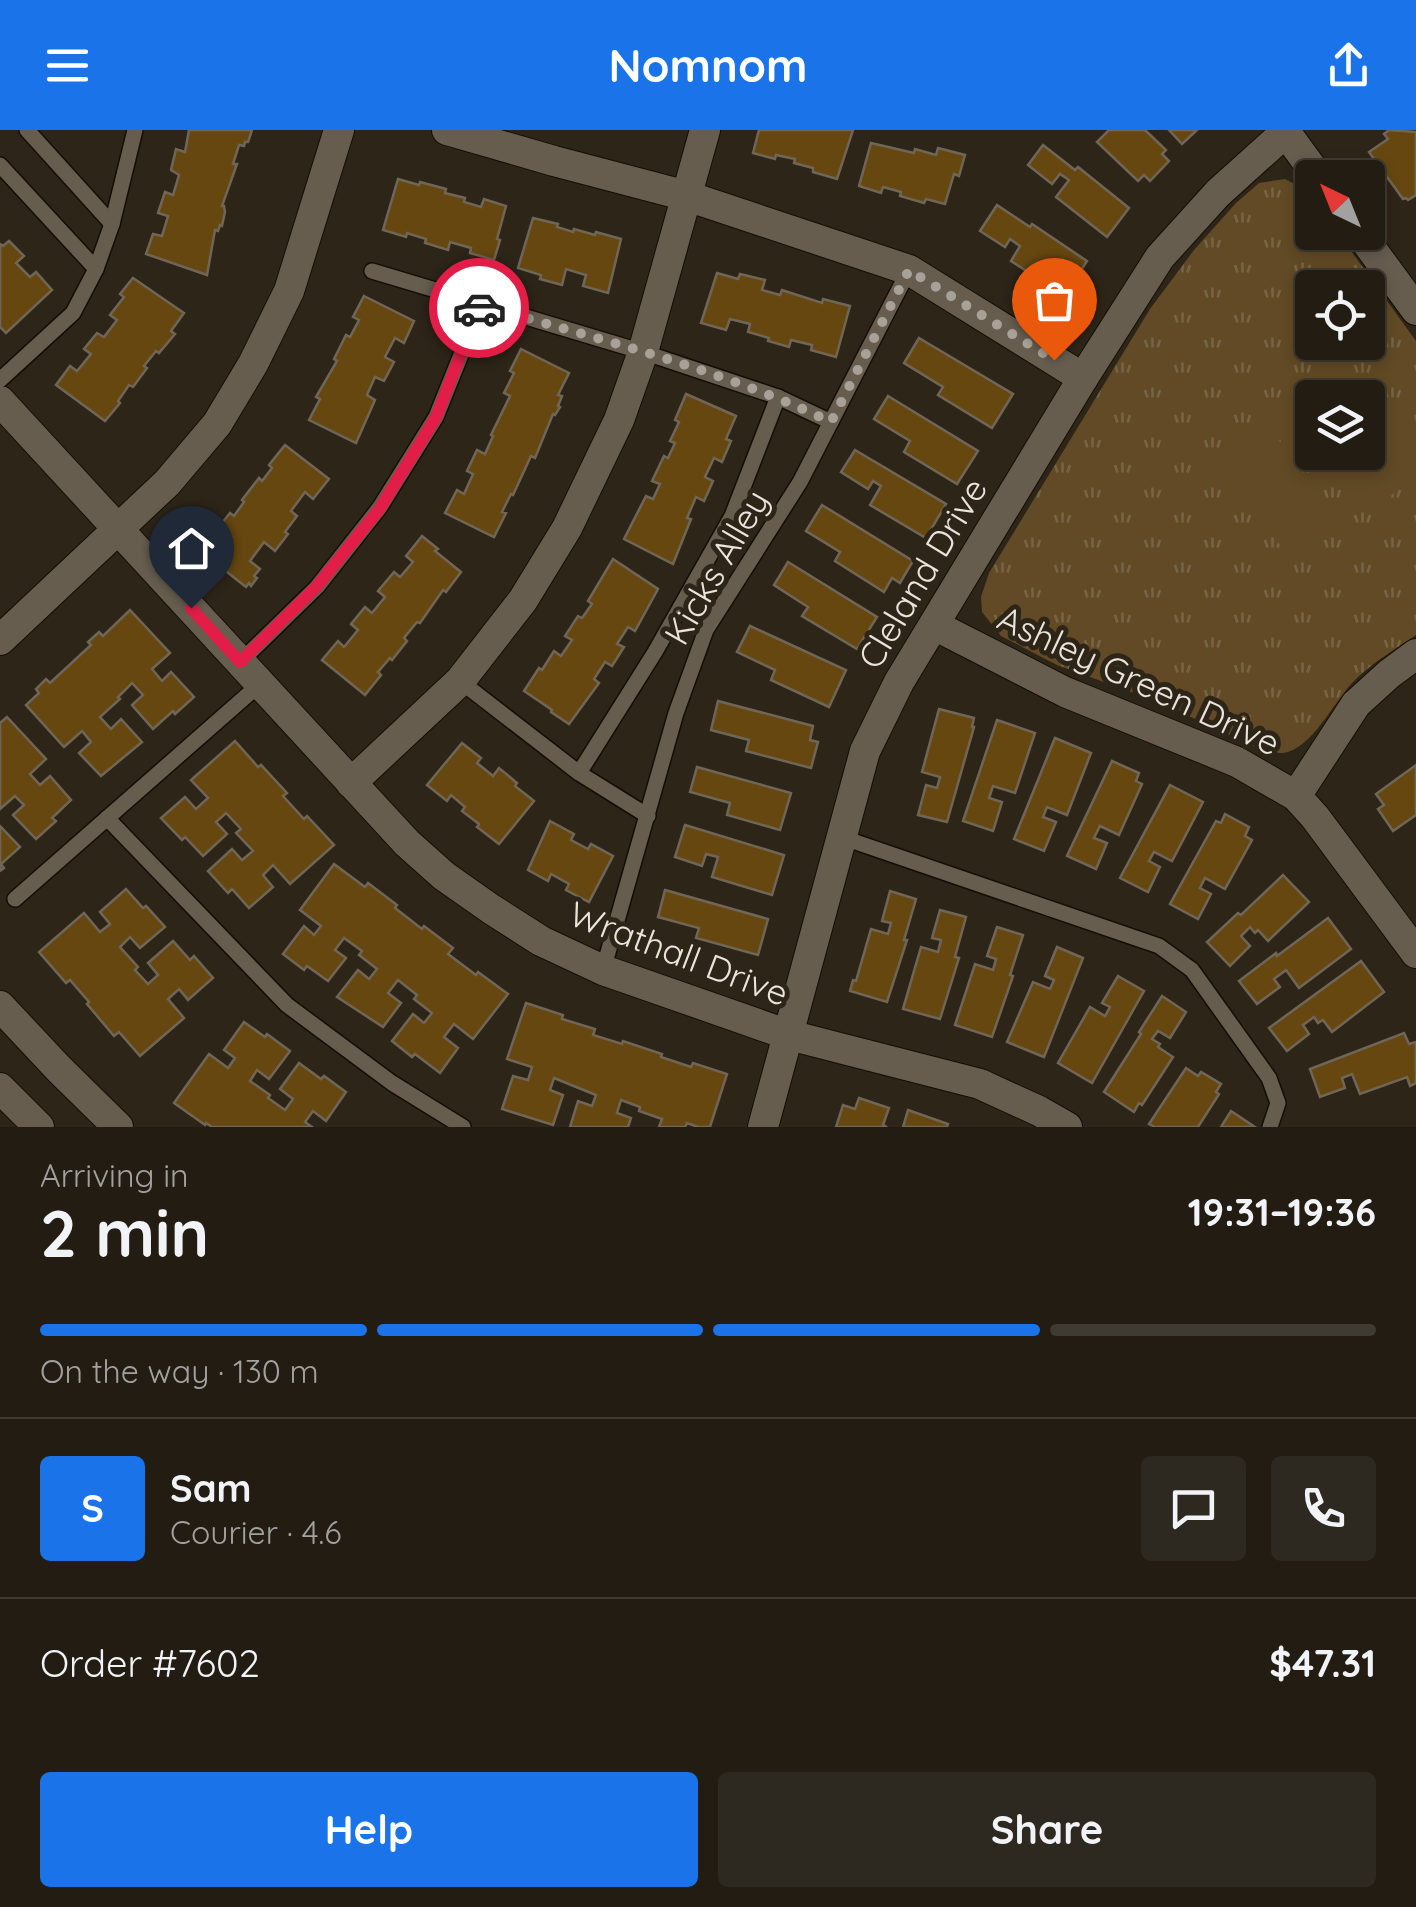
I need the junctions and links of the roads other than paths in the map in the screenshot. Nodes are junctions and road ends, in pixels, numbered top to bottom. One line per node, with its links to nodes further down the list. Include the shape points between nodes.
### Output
1 (27, 130): 10 (lane)
2 (135, 130): 10 (lane)
3 (339, 130): 23 (street, via 289,291 253,364 217,424)
4 (447, 130): 9 (street)
5 (705, 130): 9 (street)
6 (1286, 130): 7 (street); 18 (street, Cleland Drive, via 1160,257)
7 (1307, 160)
8 (0, 165): 12 (lane)
9 (687, 196): 13 (street); 17 (street)
10 (112, 224): 12 (lane)
11 (1372, 250): 16 (street)
12 (96, 269): 19 (lane, via 73,313)
13 (909, 270): 18 (street); 22 (lane, Kicks Alley)
14 (372, 272): 15 (lane)
15 (480, 305): 17 (lane); 27 (lane, via 436,417 380,508)
16 (1416, 310)
17 (643, 352): 20 (lane); 28 (street, via 567,528)
18 (1083, 378): 24 (street, Cleland Drive)
19 (0, 380)
20 (778, 397): 22 (lane); 29 (lane, via 732,516)
21 (0, 401): 23 (street, Wrathall Drive)
22 (831, 422): 32 (lane, Kicks Alley, via 706,630)
23 (118, 529): 25 (street); 27 (street, Wrathall Drive)
24 (934, 626): 31 (street, Ashley Green Drive, via 1065,692 1237,762); 34 (street, Cleland Drive, via 866,752)
25 (0, 640)
26 (1416, 654): 31 (street, via 1356,704)
27 (250, 673): 30 (street, Wrathall Drive); 33 (lane)
28 (460, 681): 29 (lane); 30 (street)
29 (579, 773): 32 (lane)
30 (351, 783): 37 (street, Wrathall Drive, via 444,876 542,941)
31 (1296, 796): 36 (street, Ashley Green Drive)
32 (648, 816): 37 (lane, Kicks Alley)
33 (106, 818): 35 (lane); 43 (lane, via 287,1005 392,1084)
34 (841, 837): 39 (street, Cleland Drive); 46 (lane, via 1158,946 1192,970 1268,1078 1278,1103)
35 (15, 899)
36 (1416, 953)
37 (603, 970): 39 (street, Wrathall Drive)
38 (0, 1006): 42 (street)
39 (789, 1035): 44 (street, Cleland Drive); 45 (street, Wrathall Drive, via 980,1084)
40 (0, 1088): 41 (street)
41 (39, 1127)
42 (118, 1127)
43 (464, 1127)
44 (763, 1127)
45 (1067, 1127)
46 (1270, 1127)

